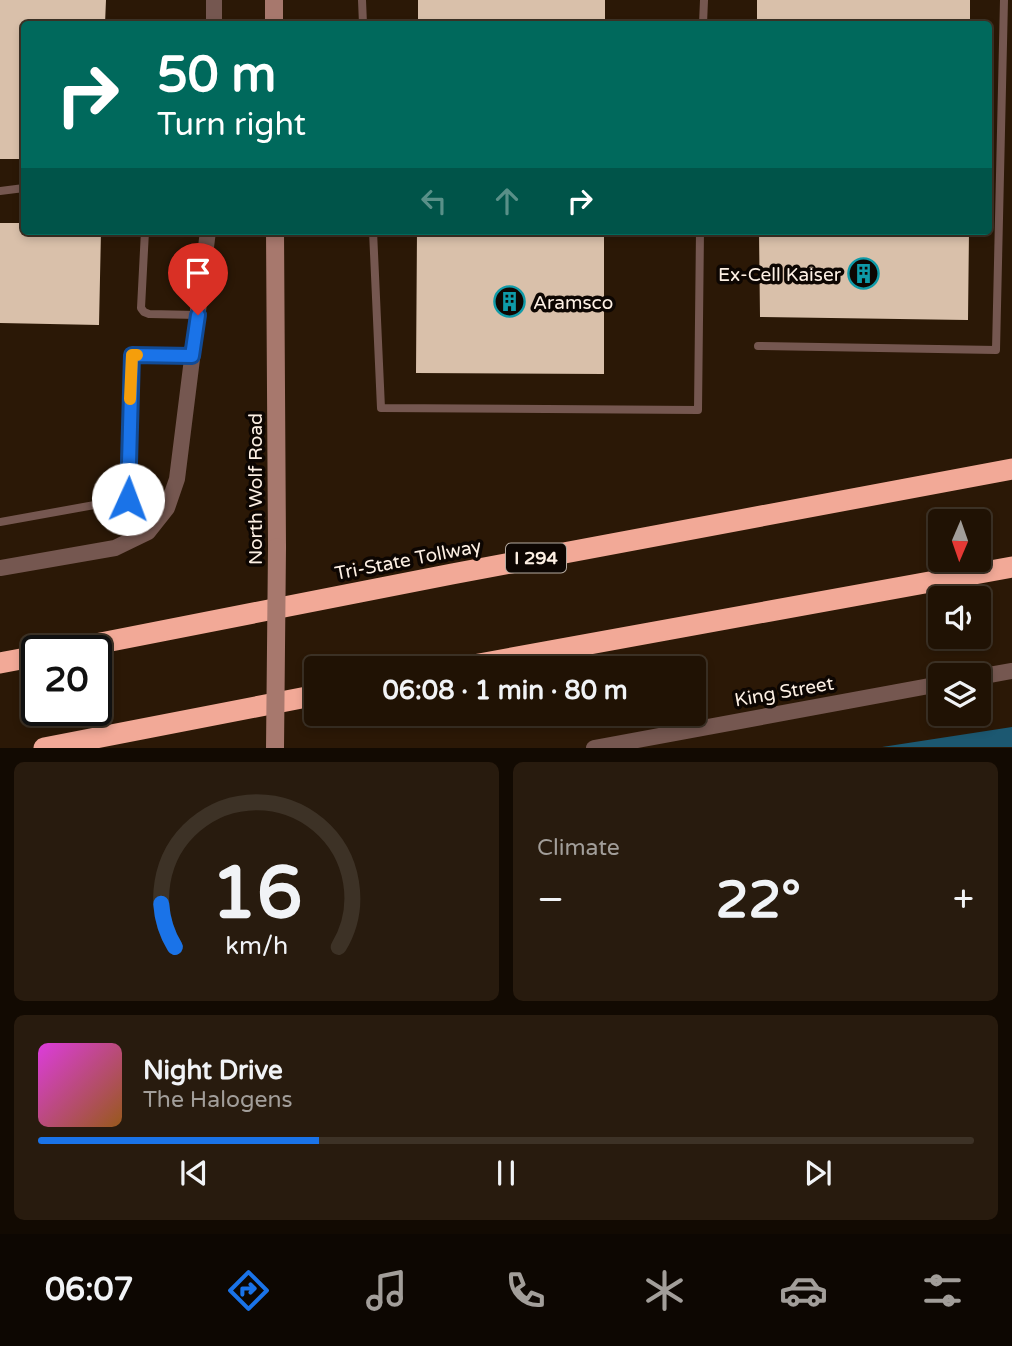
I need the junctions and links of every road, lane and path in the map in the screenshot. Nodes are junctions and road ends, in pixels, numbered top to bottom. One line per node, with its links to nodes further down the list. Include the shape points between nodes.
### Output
1 (214, 0): 6 (street)
2 (274, 0): 7 (main road)
3 (362, 0): 8 (lane)
4 (704, 0): 9 (lane)
5 (1004, 0): 18 (lane, via 996,350)
6 (214, 21)
7 (274, 21)
8 (363, 21)
9 (703, 21)
10 (21, 188): 11 (lane)
11 (0, 191)
12 (145, 235): 17 (lane, via 141,308 149,314)
13 (208, 235): 17 (street)
14 (275, 235): 33 (main road, North Wolf Road, bridge)
15 (373, 235): 16 (lane, via 381,408 698,410)
16 (700, 235)
17 (198, 315): 19 (street)
18 (758, 346)
19 (192, 356): 21 (lane, via 132,355 128,499); 23 (street, via 177,479 167,508 148,532 115,548)
20 (1012, 469): 24 (highway, Tri-State Tollway / I 294)
21 (0, 522)
22 (1012, 567): 25 (highway)
23 (0, 568)
24 (112, 641)
25 (523, 656)
26 (21, 659): 27 (highway)
27 (0, 663)
28 (1012, 671): 29 (street)
29 (991, 675)
30 (928, 686): 34 (street, King Street)
31 (304, 697): 32 (highway)
32 (44, 747)
33 (275, 747)
34 (594, 747)

